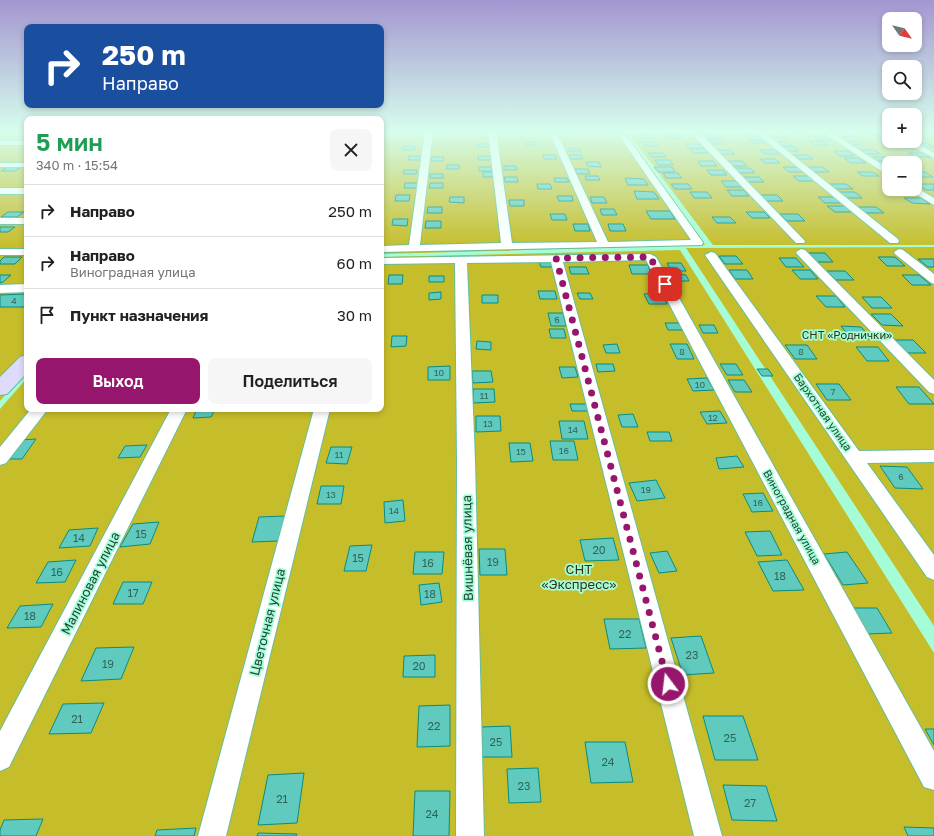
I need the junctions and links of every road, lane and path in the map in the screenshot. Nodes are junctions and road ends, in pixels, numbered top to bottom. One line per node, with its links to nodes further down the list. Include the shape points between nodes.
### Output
1 (424, 170): 16 (street)
2 (497, 170): 15 (street)
3 (570, 170): 14 (street)
4 (647, 170): 14 (street, via 698,243)
5 (730, 170): 30 (street)
6 (806, 170): 13 (street)
7 (0, 191): 8 (street)
8 (24, 191)
9 (922, 194): 10 (street)
10 (934, 202)
11 (0, 221): 12 (street)
12 (24, 221)
13 (894, 241)
14 (604, 245): 15 (street)
15 (507, 246): 16 (street)
16 (414, 248): 17 (street)
17 (384, 249)
18 (0, 252): 19 (street)
19 (24, 252)
20 (899, 252): 25 (street)
21 (711, 255): 35 (street, Бархотная улица)
22 (556, 258): 23 (street); 39 (street, Виноградная улица, via 650,257); 42 (street)
23 (461, 259): 24 (street); 41 (street, Вишнёвая улица)
24 (384, 261)
25 (934, 280)
26 (0, 288): 27 (street)
27 (24, 288)
28 (24, 364): 29 (street)
29 (0, 389)
30 (934, 389)
31 (38, 412): 36 (street)
32 (177, 412): 38 (street, Малиновая улица)
33 (321, 412): 40 (street, Цветочная улица)
34 (934, 456): 35 (street)
35 (855, 457): 37 (street, Бархотная улица)
36 (0, 459)
37 (934, 571)
38 (0, 758)
39 (934, 777)
40 (212, 836)
41 (470, 836)
42 (708, 836)

